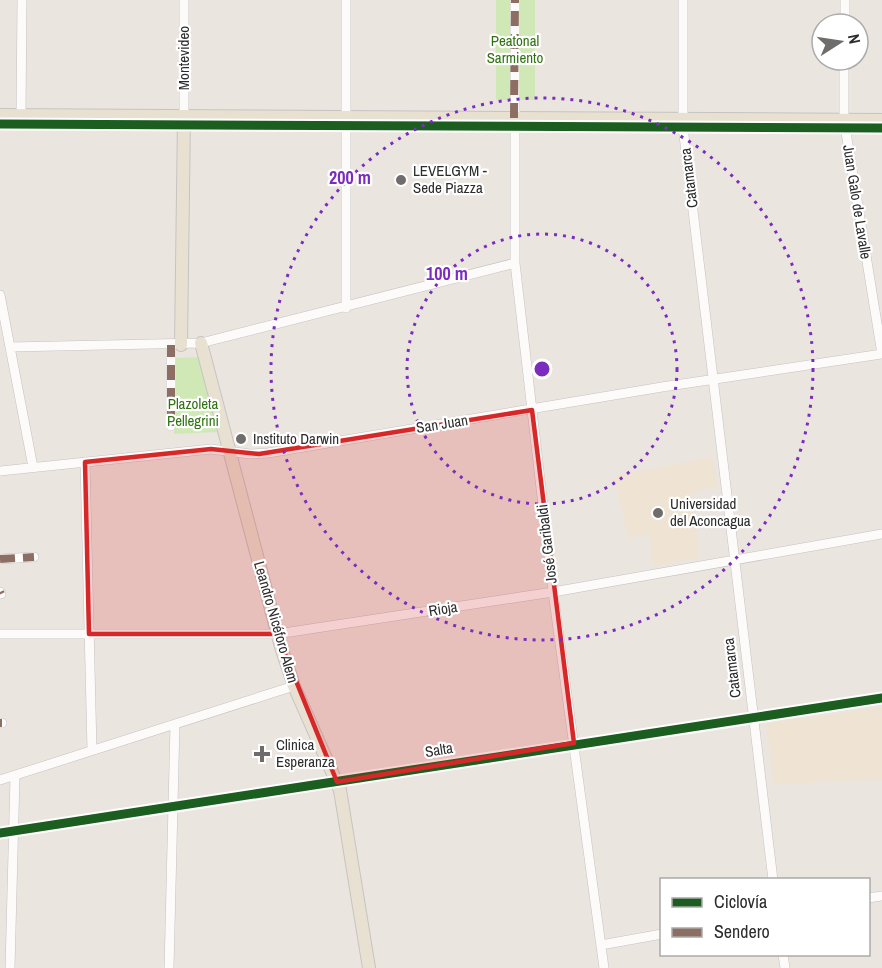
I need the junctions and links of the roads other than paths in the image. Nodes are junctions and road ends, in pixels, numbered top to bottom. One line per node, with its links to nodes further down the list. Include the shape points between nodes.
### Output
1 (22, 0): 8 (street)
2 (184, 0): 9 (street, Montevideo)
3 (346, 0): 10 (street)
4 (515, 0): 11 (street, José Garibaldi)
5 (683, 0): 12 (street, Catamarca)
6 (844, 72): 13 (street, Juan Galo de Lavalle)
7 (0, 115): 8 (main road)
8 (21, 115): 9 (main road)
9 (184, 116): 10 (main road); 19 (main road)
10 (346, 117): 11 (main road); 17 (street)
11 (514, 118): 12 (main road); 15 (street, José Garibaldi)
12 (683, 119): 13 (main road); 22 (street, Catamarca)
13 (844, 120): 14 (main road); 21 (street, Juan Galo de Lavalle)
14 (882, 120)
15 (515, 263): 17 (street); 23 (street, José Garibaldi)
16 (0, 295): 20 (street)
17 (346, 308): 18 (street)
18 (201, 344): 19 (street); 25 (main road, Leandro Nicéforo Alem)
19 (176, 345): 20 (street); 24 (street)
20 (10, 347): 27 (street)
21 (882, 354): 22 (street, San Juan)
22 (713, 380): 23 (street, San Juan); 32 (street, Catamarca)
23 (532, 410): 25 (street, San Juan, via 268,453); 33 (street, José Garibaldi)
24 (171, 426)
25 (229, 451): 26 (street, San Juan, via 211,449); 36 (main road, Leandro Nicéforo Alem)
26 (85, 462): 27 (street, San Juan); 35 (street)
27 (33, 467): 28 (street, San Juan)
28 (0, 471)
29 (882, 534): 32 (street, Rioja)
30 (34, 557): 31 (street)
31 (0, 559)
32 (735, 559): 33 (street, Rioja); 39 (street, Catamarca)
33 (553, 592): 36 (street, Rioja); 41 (street, José Garibaldi)
34 (0, 634): 35 (street, Rioja)
35 (89, 634): 36 (street, Rioja); 42 (street)
36 (277, 634): 37 (main road, Leandro Nicéforo Alem)
37 (294, 686): 40 (street); 45 (main road, Leandro Nicéforo Alem)
38 (882, 698): 39 (street, Salta)
39 (753, 717): 41 (street, Salta); 49 (street, Catamarca)
40 (175, 724): 42 (street); 46 (street)
41 (574, 743): 45 (street, Salta); 51 (street, José Garibaldi)
42 (92, 750): 43 (street)
43 (15, 776): 44 (street); 47 (street)
44 (0, 780)
45 (337, 782): 46 (street, Salta); 54 (main road, Leandro Nicéforo Alem)
46 (173, 807): 47 (street, Salta); 53 (street)
47 (14, 831): 48 (street, Salta); 52 (street)
48 (0, 833)
49 (773, 878)
50 (660, 934): 51 (street)
51 (601, 945): 55 (street, José Garibaldi)
52 (10, 968)
53 (169, 968)
54 (369, 968)
55 (604, 968)

